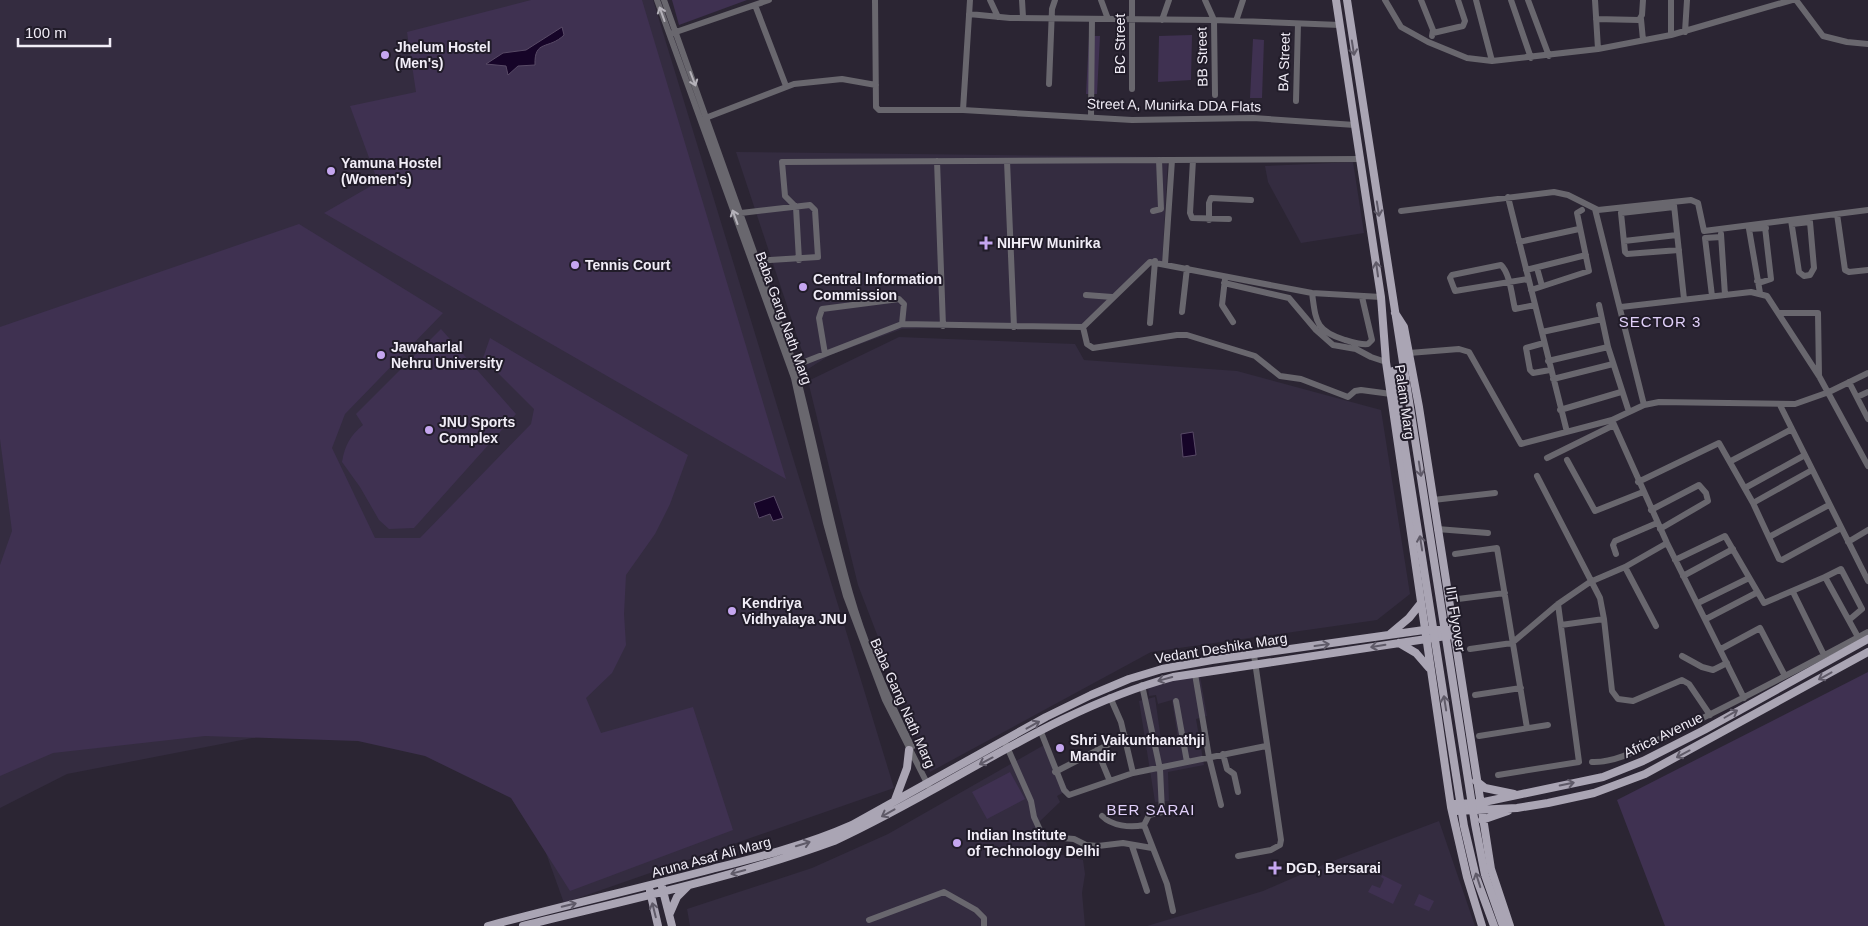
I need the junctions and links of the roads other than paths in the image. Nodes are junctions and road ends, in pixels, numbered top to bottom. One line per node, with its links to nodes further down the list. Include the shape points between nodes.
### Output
1 (657, 0): 43 (street, Baba Gang Nath Marg, one-way to 1)
2 (664, 0): 43 (street, Baba Gang Nath Marg)
3 (769, 0): 27 (street)
4 (876, 0): 54 (street)
5 (970, 0): 28 (street)
6 (990, 0): 29 (street)
7 (1055, 0): 31 (street)
8 (1101, 0): 36 (street)
9 (1132, 0): 33 (street, BC Street)
10 (1169, 0): 37 (street)
11 (1243, 0): 39 (street)
12 (1336, 0): 41 (main road, Palam Marg)
13 (1346, 0): 115 (main road, Palam Marg, one-way to 115)
14 (1385, 0): 47 (street, via 1399,26)
15 (1421, 0): 44 (street)
16 (1458, 0): 44 (street, via 1465,21 1463,26)
17 (1476, 0): 52 (street)
18 (1511, 0): 51 (street)
19 (1528, 0): 50 (street)
20 (1594, 0): 34 (street)
21 (1643, 0): 35 (street)
22 (1671, 0): 45 (street)
23 (1687, 0): 42 (street)
24 (1794, 0): 42 (street); 48 (street, via 1823,36)
25 (1021, 1): 30 (street)
26 (1208, 2): 38 (street)
27 (755, 5): 43 (street); 55 (street)
28 (969, 14): 29 (street); 59 (street)
29 (998, 17): 30 (street)
30 (1023, 17): 31 (street)
31 (1052, 17): 32 (street); 53 (street)
32 (1092, 19): 36 (street); 60 (street)
33 (1133, 19): 36 (street); 37 (street); 56 (street, BC Street)
34 (1596, 19): 35 (street); 49 (street)
35 (1641, 19): 46 (street)
36 (1108, 20)
37 (1162, 20): 38 (street)
38 (1214, 20): 39 (street); 57 (street, BB Street)
39 (1236, 21): 40 (street)
40 (1298, 24): 41 (street); 58 (street, BA Street)
41 (1340, 25): 62 (main road, Palam Marg)
42 (1685, 32): 45 (street)
43 (672, 34): 61 (street, Baba Gang Nath Marg, one-way to 61); 89 (street, Baba Gang Nath Marg, one-way to 43)
44 (1433, 34): 47 (street)
45 (1671, 35): 46 (street)
46 (1644, 40): 49 (street)
47 (1428, 42): 52 (street, via 1467,58)
48 (1868, 44)
49 (1598, 49): 50 (street)
50 (1549, 56): 51 (street)
51 (1530, 58): 52 (street)
52 (1492, 61)
53 (1049, 84)
54 (876, 85): 55 (street, via 842,79); 59 (street, Street A, Munirka DDA Flats, via 876,107 879,110)
55 (786, 86): 61 (street)
56 (1132, 89)
57 (1215, 94)
58 (1296, 101)
59 (963, 110): 60 (street, Street A, Munirka DDA Flats)
60 (1091, 117): 62 (street, Street A, Munirka DDA Flats, via 1253,118)
61 (708, 118): 77 (street, Baba Gang Nath Marg)
62 (1355, 125): 63 (main road, Palam Marg)
63 (1361, 159): 66 (street); 109 (main road, Palam Marg, one-way to 63)
64 (1159, 160): 65 (street); 68 (street); 75 (street, via 1161,209)
65 (1172, 160): 66 (street); 91 (street)
66 (1193, 160): 79 (street, via 1190,216 1195,220)
67 (937, 161): 68 (street); 71 (street, via 782,162 785,196); 122 (street)
68 (1007, 161): 123 (street)
69 (1508, 197): 72 (street, via 1558,192); 76 (street); 85 (street)
70 (1251, 200): 79 (street, via 1211,198)
71 (796, 207): 77 (street); 88 (street); 88 (street, via 814,207 819,249 816,259)
72 (1595, 209): 81 (street, via 1691,200 1698,203 1704,231); 113 (street)
73 (1582, 210): 82 (street, via 1576,213)
74 (1868, 210): 78 (street)
75 (1153, 211)
76 (1400, 211)
77 (741, 213): 89 (street, Baba Gang Nath Marg)
78 (1837, 214): 81 (street); 95 (street, via 1845,270)
79 (1209, 220): 80 (street)
80 (1229, 220)
81 (1791, 222): 81 (street, via 1810,222 1814,268 1810,275 1804,276 1799,272)
82 (1579, 229): 85 (street); 87 (street)
83 (1677, 235): 84 (street); 84 (street, via 1674,206 1621,213); 86 (street)
84 (1624, 241): 86 (street, via 1627,254)
85 (1519, 242): 94 (street)
86 (1679, 250): 110 (street)
87 (1586, 255): 93 (street); 100 (street, via 1588,273)
88 (799, 260): 89 (street)
89 (754, 261): 133 (street, Baba Gang Nath Marg); 152 (street, Baba Gang Nath Marg, via 794,378)
90 (1155, 261): 91 (street); 107 (street, via 1141,269); 120 (street)
91 (1165, 264): 92 (street)
92 (1187, 268): 96 (street); 114 (street)
93 (1537, 268): 94 (street); 100 (street)
94 (1526, 270): 97 (street)
95 (1868, 270)
96 (1225, 279): 102 (street); 119 (street, via 1222,305); 131 (street, via 1289,298 1333,345 1356,348)
97 (1528, 279): 99 (street); 101 (street)
98 (1758, 281): 98 (street, via 1749,229 1766,227 1771,279); 103 (street)
99 (1509, 284): 99 (street, via 1454,291 1450,278 1501,264); 112 (street, via 1515,309)
100 (1542, 286): 101 (street)
101 (1531, 290): 112 (street)
102 (1312, 293): 108 (street); 108 (street, via 1316,320 1321,328 1330,336 1360,345 1372,340)
103 (1760, 293): 104 (street); 116 (street, via 1767,296)
104 (1725, 294): 106 (street); 106 (street, via 1721,235 1705,238)
105 (1086, 295): 107 (street)
106 (1712, 296): 110 (street)
107 (1112, 297): 124 (street)
108 (1362, 297): 109 (street)
109 (1381, 297): 117 (main road, Palam Marg)
110 (1684, 299): 113 (street)
111 (1599, 304): 118 (street)
112 (1534, 305): 125 (street)
113 (1621, 307): 145 (street)
114 (1182, 312)
115 (1395, 313): 128 (main road, Palam Marg, via 1404,327); 282 (main road, IIT Flyover, one-way to 282, bridge, via 1475,824 1485,874)
116 (1779, 313): 136 (street); 136 (street, via 1818,313)
117 (1383, 317): 131 (main road, Palam Marg); 281 (main road, IIT Flyover, one-way to 117, bridge, via 1476,877 1464,826)
118 (1602, 319): 125 (street); 127 (street)
119 (1232, 322)
120 (1150, 323)
121 (902, 324): 122 (street); 129 (street); 129 (street, via 904,304 900,299 822,309 819,318)
122 (943, 326): 123 (street)
123 (1014, 327): 124 (street)
124 (1083, 327): 142 (street, via 1086,344 1093,348 1188,336 1255,356 1280,376 1301,379 1348,397 1362,390)
125 (1542, 332): 126 (street)
126 (1544, 343): 130 (street); 134 (street, via 1526,348 1529,363 1533,373)
127 (1608, 347): 130 (street); 132 (street)
128 (1409, 353): 151 (street, via 1459,349 1469,352 1522,444); 164 (main road, Palam Marg)
129 (825, 354): 133 (street)
130 (1548, 361): 134 (street)
131 (1386, 362): 142 (main road, Palam Marg)
132 (1612, 364): 137 (street); 139 (street)
133 (794, 366): 152 (street, Baba Gang Nath Marg, via 802,389)
134 (1550, 370): 137 (street)
135 (1868, 373): 138 (street)
136 (1819, 376): 140 (street)
137 (1552, 378): 146 (street)
138 (1849, 382): 140 (street); 143 (street)
139 (1621, 392): 146 (street); 147 (street)
140 (1829, 392): 144 (street, via 1795,404); 157 (street)
141 (1868, 392): 143 (street)
142 (1391, 394): 181 (main road, Palam Marg)
143 (1857, 398): 148 (street)
144 (1780, 405): 145 (street, via 1666,402); 150 (street)
145 (1644, 406): 147 (street)
146 (1560, 410): 151 (street)
147 (1629, 412): 149 (street)
148 (1868, 419)
149 (1613, 423): 151 (street); 154 (street); 160 (street)
150 (1792, 429): 153 (street); 156 (street)
151 (1567, 432)
152 (809, 437): 212 (street, Baba Gang Nath Marg, via 837,558)
153 (1805, 455): 158 (street); 161 (street)
154 (1546, 458)
155 (1568, 460): 163 (street, via 1595,511)
156 (1731, 461): 160 (street, via 1718,443); 161 (street)
157 (1868, 466)
158 (1812, 470): 165 (street); 166 (street)
159 (1537, 476): 187 (street)
160 (1638, 482): 163 (street)
161 (1745, 488): 165 (street)
162 (1496, 492): 164 (street)
163 (1643, 492): 167 (street)
164 (1433, 500): 170 (main road, Palam Marg)
165 (1753, 503): 173 (street)
166 (1829, 505): 169 (street); 173 (street)
167 (1651, 510): 168 (street); 168 (street, via 1699,485 1706,493 1708,501)
168 (1659, 526): 175 (street); 178 (street, via 1615,541)
169 (1841, 528): 173 (street, via 1782,560); 174 (street)
170 (1437, 530): 172 (street); 179 (main road, Palam Marg)
171 (1868, 530): 174 (street)
172 (1488, 533)
173 (1769, 537)
174 (1848, 542): 186 (street)
175 (1667, 543): 180 (street); 182 (street)
176 (1733, 549): 180 (street, via 1723,536); 183 (street); 185 (street)
177 (1455, 554): 189 (street, via 1497,548)
178 (1616, 554)
179 (1442, 558): 181 (main road, via 1440,568 1430,575 1420,572); 201 (main road, Palam Marg)
180 (1676, 560): 183 (street)
181 (1415, 564): 192 (main road, Palam Marg)
182 (1625, 567): 187 (street); 199 (street)
183 (1683, 576): 193 (street)
184 (1825, 577): 188 (street); 197 (street); 197 (street, via 1841,569 1862,609)
185 (1749, 578): 190 (street); 193 (street)
186 (1868, 581)
187 (1590, 582): 194 (street); 195 (street, via 1600,598)
188 (1793, 592): 190 (street, via 1766,603); 215 (street)
189 (1505, 593): 191 (street); 208 (street)
190 (1756, 593): 196 (street)
191 (1458, 599)
192 (1421, 603): 200 (main road, Palam Marg); 203 (main road, via 1403,624)
193 (1698, 603): 196 (street)
194 (1558, 604): 198 (street); 208 (street)
195 (1604, 619): 198 (street); 229 (street, via 1612,691 1618,699 1633,701 1682,680 1689,684)
196 (1706, 619): 210 (street)
197 (1849, 620): 204 (street)
198 (1561, 625): 247 (street, via 1579,762)
199 (1656, 626)
200 (1424, 630): 201 (main road, Vedant Deshika Marg); 203 (main road, Vedant Deshika Marg); 205 (main road, Palam Marg)
201 (1453, 632): 205 (main road, Vedant Deshika Marg); 249 (main road, Palam Marg)
202 (1868, 632): 204 (street)
203 (1388, 635): 213 (main road, Vedant Deshika Marg, one-way to 203)
204 (1858, 637): 215 (street)
205 (1426, 639): 207 (main road, Vedant Deshika Marg); 220 (main road, Palam Marg)
206 (1868, 639): 252 (main road, Africa Avenue, one-way to 206, via 1603,776 1643,761)
207 (1399, 643): 218 (main road, Vedant Deshika Marg, one-way to 218); 220 (main road, via 1416,653)
208 (1512, 643): 209 (street); 224 (street)
209 (1470, 649)
210 (1721, 649): 217 (street); 222 (street, via 1760,628)
211 (1868, 652): 257 (main road, Africa Avenue, one-way to 257, via 1645,774 1594,793)
212 (869, 653): 238 (street, Baba Gang Nath Marg, via 885,700); 250 (street, Baba Gang Nath Marg)
213 (1254, 655): 216 (main road, Vedant Deshika Marg); 218 (street)
214 (1682, 656): 217 (street, via 1707,669 1714,670)
215 (1824, 656): 222 (street)
216 (1212, 660): 219 (street); 235 (main road, Vedant Deshika Marg, one-way to 216, via 1090,694 1162,669)
217 (1727, 663): 227 (street)
218 (1256, 664): 219 (main road, Vedant Deshika Marg); 236 (street)
219 (1214, 672): 221 (main road, Vedant Deshika Marg)
220 (1432, 672): 255 (main road, Palam Marg)
221 (1194, 674): 223 (main road, Vedant Deshika Marg, one-way to 223); 241 (street)
222 (1785, 676): 227 (street)
223 (1142, 685): 226 (main road, Vedant Deshika Marg); 244 (street)
224 (1521, 688): 225 (street); 231 (street)
225 (1475, 695)
226 (1110, 697): 232 (main road, Vedant Deshika Marg); 233 (street)
227 (1744, 698): 229 (street)
228 (1176, 701): 242 (street)
229 (1710, 715): 243 (street, via 1626,755 1603,763)
230 (1548, 726): 231 (street)
231 (1527, 728): 234 (street)
232 (1041, 732): 237 (main road, Vedant Deshika Marg); 245 (street)
233 (1125, 736): 239 (street); 246 (street)
234 (1479, 736)
235 (1004, 740): 237 (street); 250 (main road, Vedant Deshika Marg)
236 (1266, 746): 240 (street); 264 (street, via 1280,845 1271,850)
237 (1008, 749): 250 (main road, Vedant Deshika Marg, one-way to 250); 261 (street, via 1040,830 1050,837 1074,839 1086,845 1119,843)
238 (909, 750): 250 (street, Baba Gang Nath Marg); 253 (main road, via 905,776)
239 (1097, 750): 245 (street); 248 (street)
240 (1223, 754): 241 (street); 251 (street, via 1227,769 1234,774)
241 (1209, 757): 242 (street); 254 (street)
242 (1187, 762): 244 (street)
243 (1592, 762)
244 (1160, 769): 246 (street); 260 (street, via 1162,812 1149,815)
245 (1055, 772): 248 (street, via 1069,794)
246 (1133, 773): 248 (street)
247 (1498, 775)
248 (1109, 780)
249 (1476, 782): 252 (main road, via 1485,788); 256 (main road, Palam Marg)
250 (929, 785): 253 (main road, Aruna Asaf Ali Marg); 266 (main road, Aruna Asaf Ali Marg, one-way to 266, via 834,841)
251 (1238, 792)
252 (1519, 795): 256 (main road, Africa Avenue)
253 (895, 800): 267 (main road, Aruna Asaf Ali Marg, one-way to 253, via 826,836)
254 (1221, 805)
255 (1452, 807): 256 (main road, Africa Avenue); 265 (main road, Palam Marg)
256 (1480, 807): 257 (main road, Africa Avenue); 259 (main road, Palam Marg)
257 (1516, 808): 259 (main road)
258 (1102, 816): 260 (street, via 1115,825)
259 (1482, 820): 263 (main road, Palam Marg)
260 (1144, 825): 262 (street)
261 (1132, 846): 262 (street); 269 (street)
262 (1152, 848): 271 (street, via 1167,884)
263 (1488, 852): 265 (main road, via 1482,846); 283 (main road, Palam Marg)
264 (1238, 856)
265 (1463, 856): 280 (main road, Palam Marg)
266 (692, 884): 267 (main road, Aruna Asaf Ali Marg); 272 (main road, via 677,897)
267 (663, 887): 268 (main road, Aruna Asaf Ali Marg); 272 (main road)
268 (649, 890): 270 (main road, Aruna Asaf Ali Marg, one-way to 268); 273 (main road, Aruna Asaf Ali Marg); 277 (main road, one-way to 268)
269 (1147, 892)
270 (549, 909): 273 (street); 275 (main road, Aruna Asaf Ali Marg)
271 (1173, 911)
272 (670, 915): 278 (main road)
273 (552, 919): 276 (main road, Aruna Asaf Ali Marg)
274 (869, 920): 279 (street, via 944,892 976,910 984,918)
275 (488, 926)
276 (523, 926)
277 (658, 926)
278 (672, 926)
279 (984, 926)
280 (1482, 926)
281 (1494, 926)
282 (1503, 926)
283 (1510, 926)

